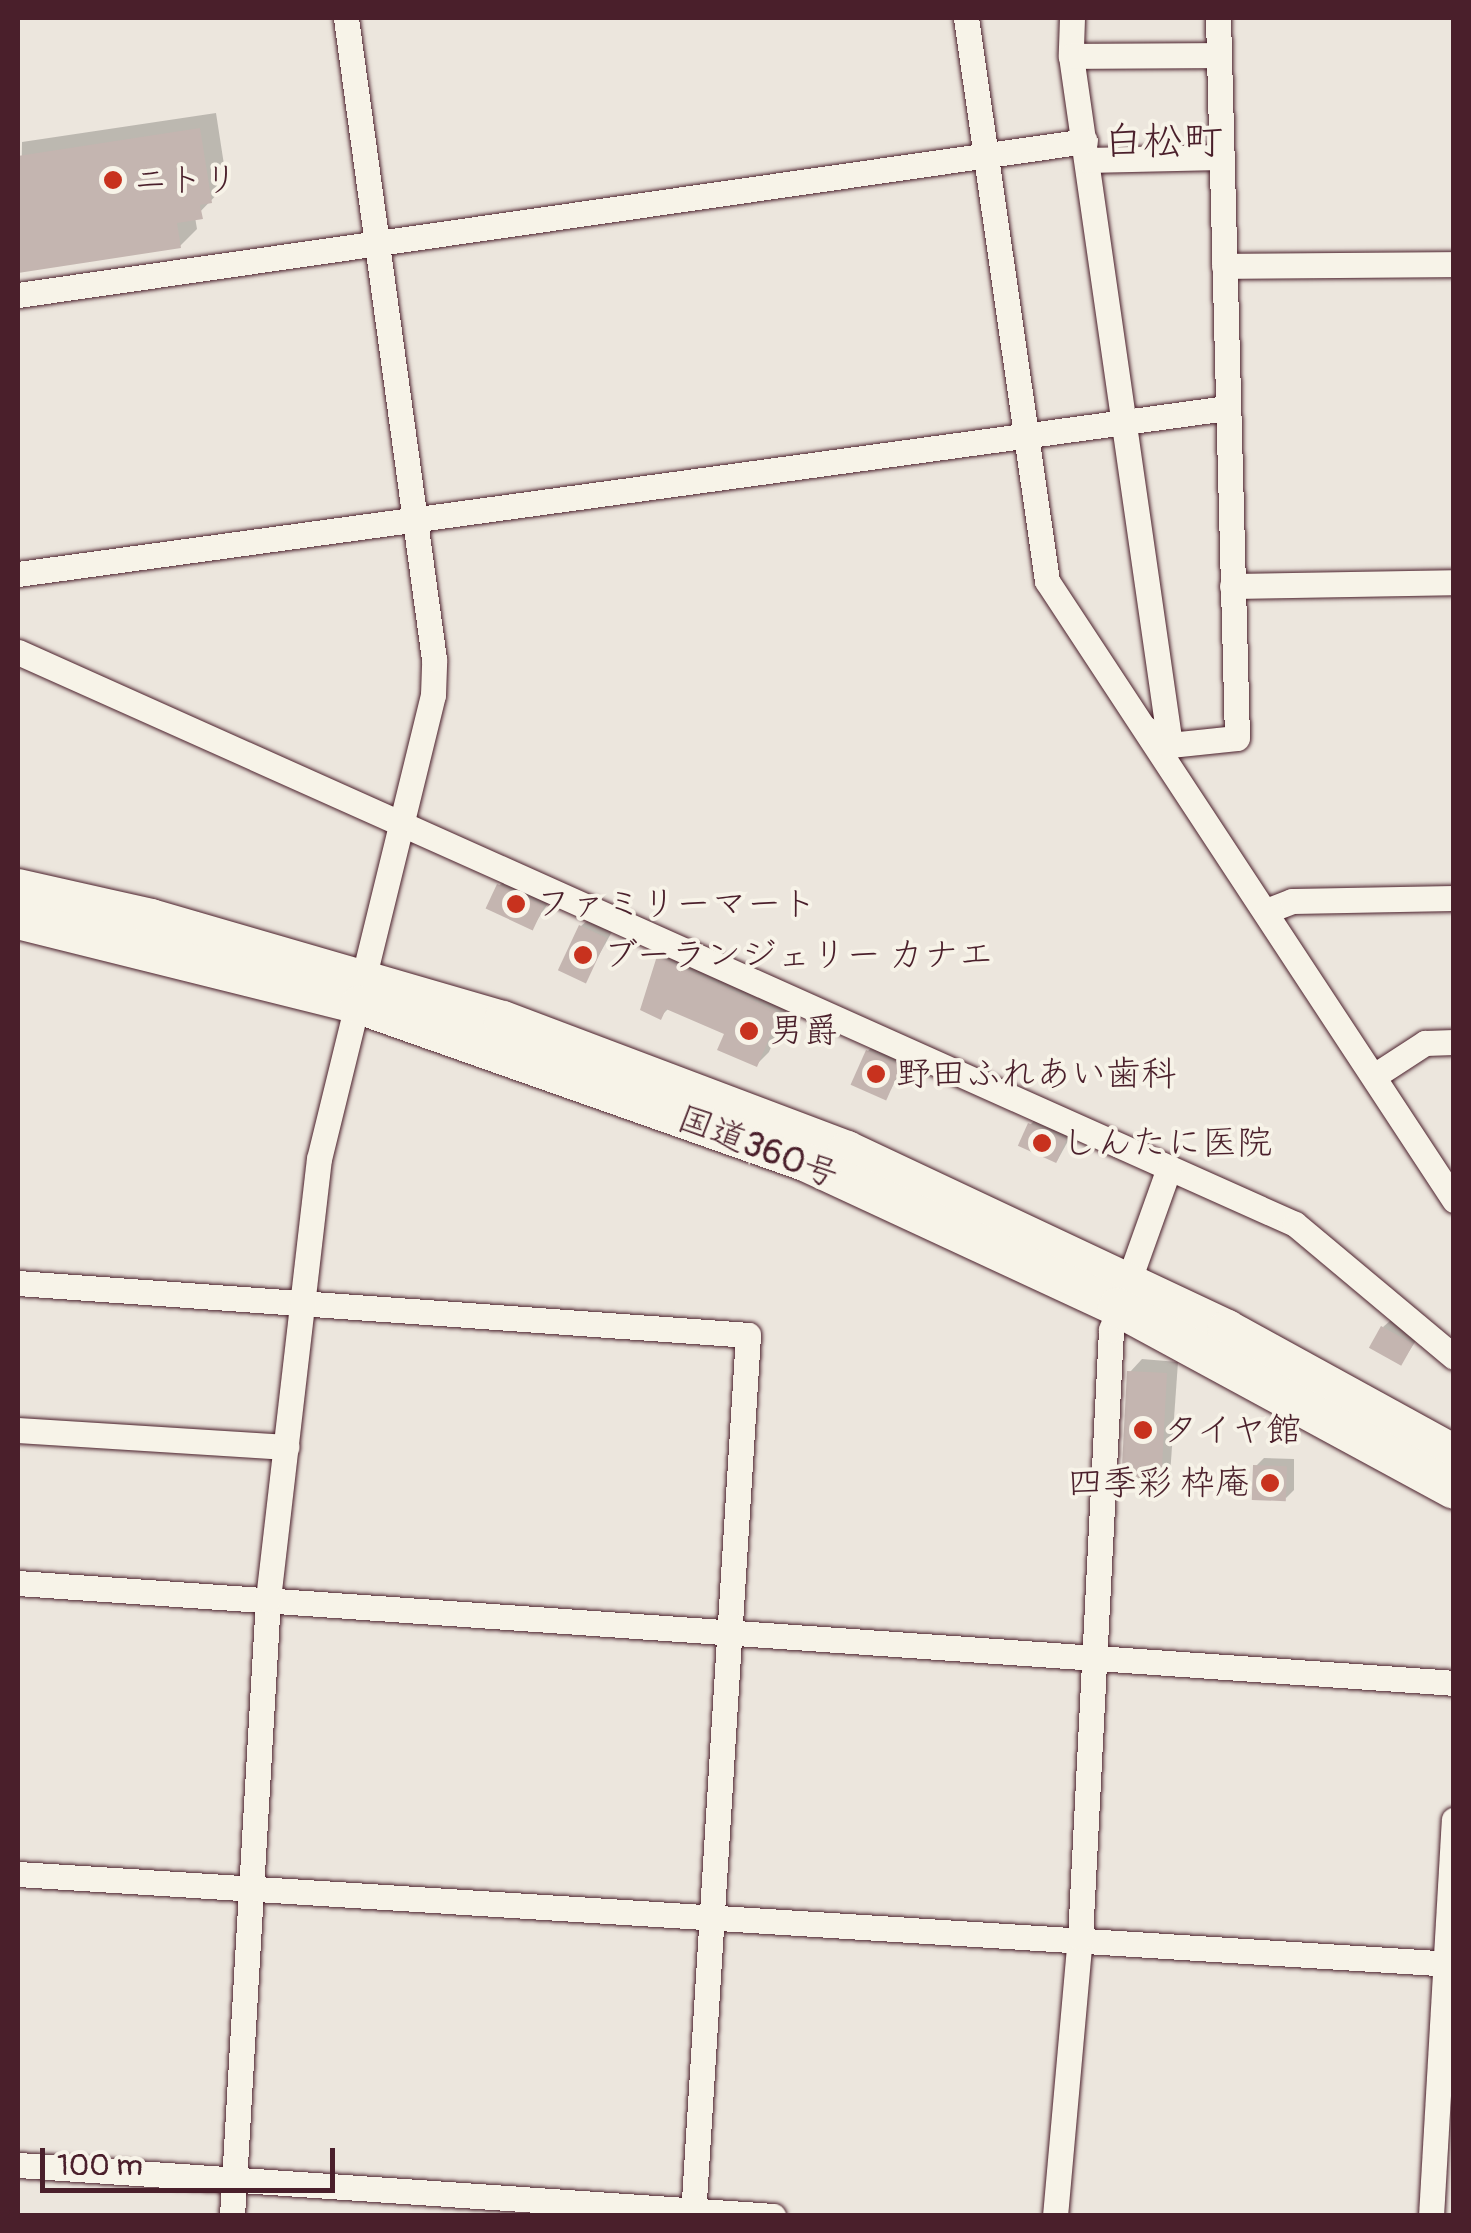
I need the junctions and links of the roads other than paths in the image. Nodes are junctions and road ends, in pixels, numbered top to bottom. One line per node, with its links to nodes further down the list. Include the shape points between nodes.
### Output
1 (346, 18): 10 (street)
2 (966, 18): 8 (street)
3 (1072, 18): 6 (street)
4 (1218, 18): 5 (street)
5 (1219, 55): 6 (street); 9 (street)
6 (1072, 56): 7 (street)
7 (1086, 150): 8 (street); 9 (street); 15 (street)
8 (984, 154): 10 (street); 16 (street)
9 (1220, 157): 12 (street)
10 (378, 244): 13 (street); 17 (street)
11 (1454, 264): 12 (street)
12 (1224, 266): 14 (street)
13 (18, 296)
14 (1226, 408): 15 (street); 20 (street)
15 (1122, 421): 16 (street); 23 (street)
16 (1028, 436): 17 (street); 22 (street, via 1047,580)
17 (415, 522): 18 (street); 24 (street, via 433,695)
18 (18, 574)
19 (1454, 582): 20 (street)
20 (1232, 586): 23 (street, via 1237,738)
21 (18, 652): 24 (street)
22 (1141, 726): 23 (street); 27 (street)
23 (1170, 745)
24 (405, 828): 29 (street); 32 (street)
25 (18, 888): 29 (highway, 国道360号)
26 (1454, 898): 27 (street, via 1292,901)
27 (1266, 911): 31 (street)
28 (18, 920): 29 (highway, 国道360号)
29 (363, 992): 35 (highway, 国道360号, via 503,1020 794,1130); 36 (street, via 319,1159)
30 (1454, 1042): 31 (street, via 1425,1043)
31 (1374, 1076): 33 (street)
32 (1169, 1168): 35 (street); 37 (street, via 1294,1224)
33 (1454, 1200)
34 (18, 1283): 36 (street)
35 (1122, 1293): 40 (highway, 国道360号); 41 (highway, 国道360号); 45 (street)
36 (304, 1300): 39 (street); 44 (street, via 748,1335)
37 (1454, 1357)
38 (18, 1430): 39 (street)
39 (286, 1448): 43 (street)
40 (1454, 1454)
41 (1454, 1490)
42 (18, 1583): 43 (street)
43 (268, 1599): 44 (street); 49 (street)
44 (726, 1630): 45 (street); 50 (street)
45 (1096, 1656): 46 (street); 51 (street)
46 (1454, 1682)
47 (1454, 1820): 52 (street)
48 (18, 1874): 49 (street)
49 (251, 1890): 50 (street); 54 (street)
50 (708, 1920): 51 (street); 55 (street)
51 (1080, 1938): 52 (street); 58 (street)
52 (1450, 1964): 59 (street)
53 (18, 2165): 54 (street)
54 (234, 2179): 55 (street); 56 (street)
55 (694, 2212): 57 (street)
56 (232, 2216)
57 (773, 2216)
58 (1055, 2216)
59 (1431, 2216)

